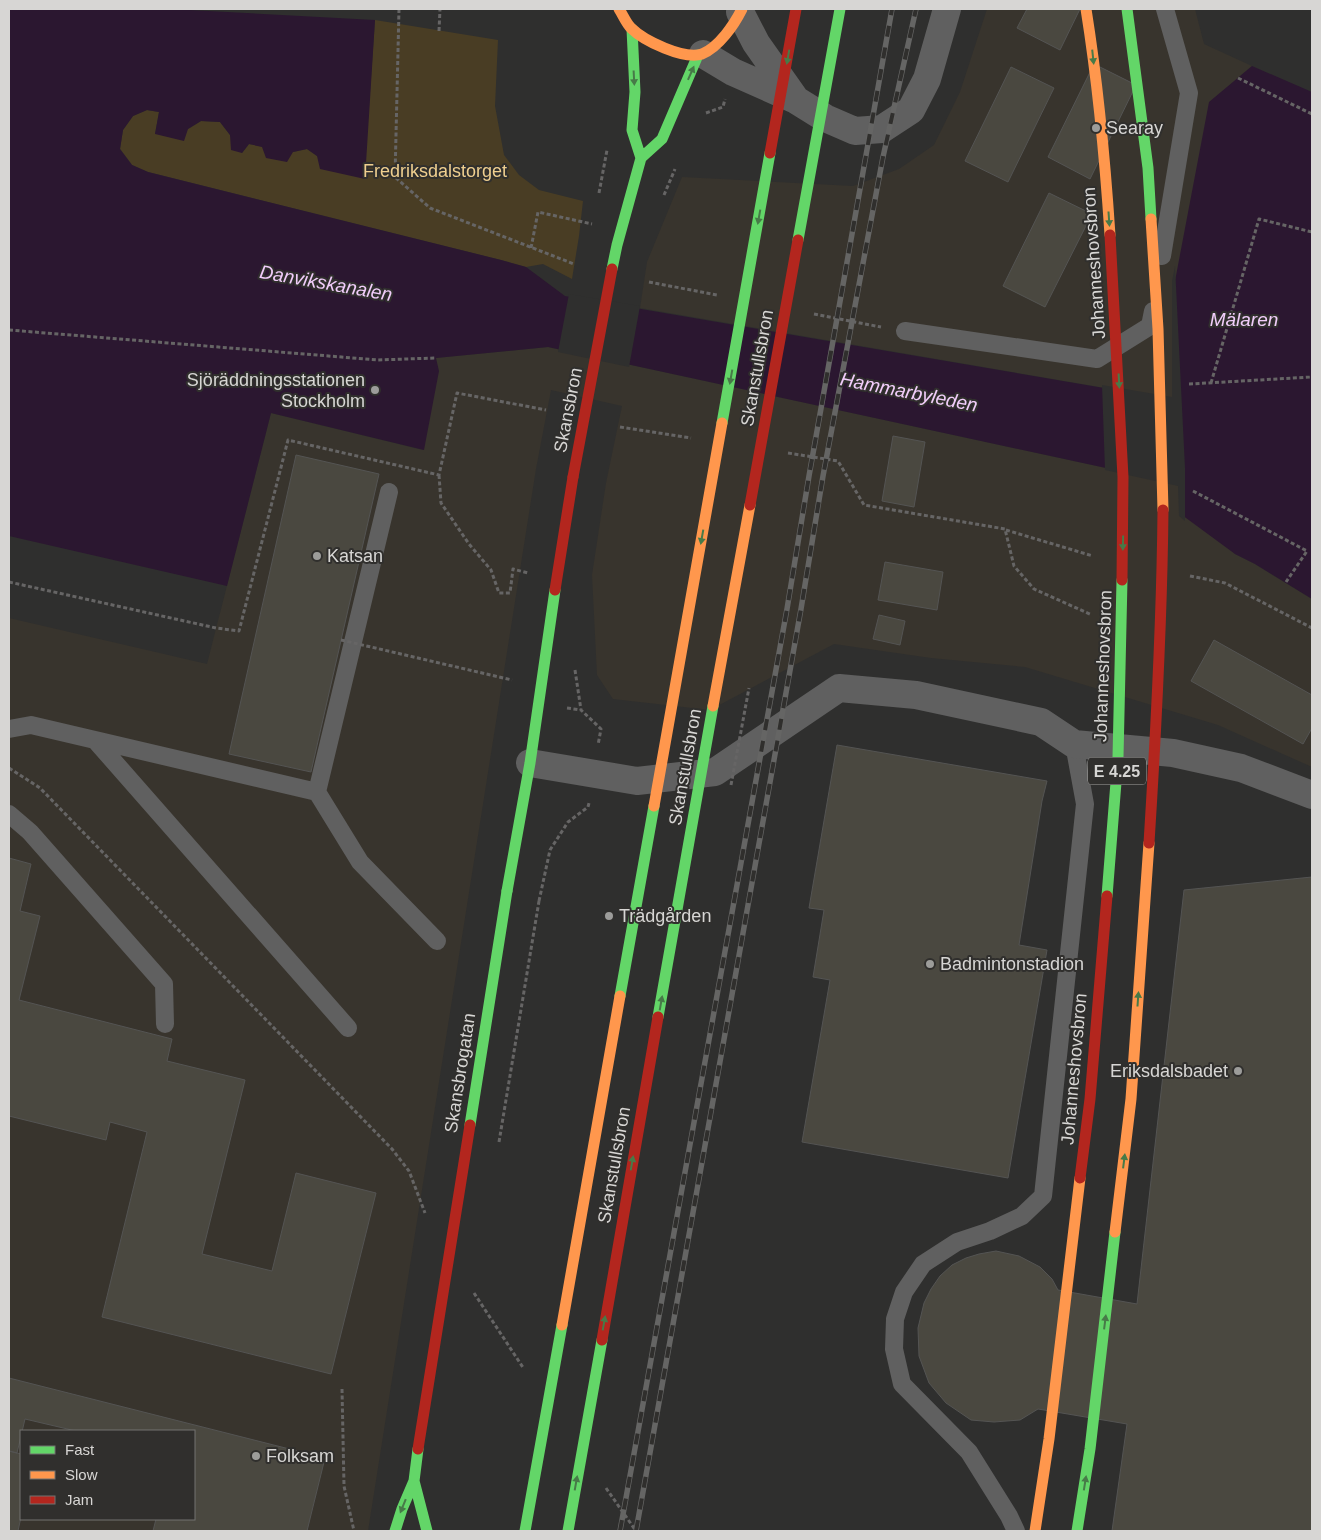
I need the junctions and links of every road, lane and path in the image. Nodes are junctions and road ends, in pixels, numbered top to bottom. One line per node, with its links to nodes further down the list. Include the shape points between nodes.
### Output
1 (399, 9): 20 (path, via 394,177 430,208)
2 (440, 9): 12 (path)
3 (619, 9): 11 (main road)
4 (796, 9): 70 (main road, Skanstullsbron, one-way to 70, bridge)
5 (840, 9): 71 (main road, Skanstullsbron, one-way to 5, bridge)
6 (948, 9): 15 (street, via 927,79 911,110 882,129 855,131)
7 (1086, 9): 74 (main road, Johanneshovsbron / E 4.25, one-way to 74, bridge, via 1106,178 1123,468 1118,757 1090,1099)
8 (1127, 9): 75 (main road, E 4.25, one-way to 8, bridge, via 1090,1449 1131,1099 1162,606 1163,487 1158,329 1148,168)
9 (1165, 9): 25 (lane, via 1189,93 1150,326 1097,360)
10 (741, 10): 13 (main road, via 730,30); 15 (street, via 756,43)
11 (632, 29): 13 (main road, via 654,44); 17 (main road, one-way to 17, via 635,92 632,130)
12 (439, 30)
13 (701, 55): 15 (street); 17 (main road, one-way to 13, via 662,139)
14 (1238, 78): 16 (path)
15 (796, 100)
16 (1312, 114)
17 (641, 158): 44 (main road, Skansbron, bridge, via 617,245 573,477)
18 (593, 224): 20 (path, via 538,212)
19 (1312, 232): 28 (path, via 1259,219)
20 (532, 248): 21 (path)
21 (574, 264)
22 (816, 312): 23 (path)
23 (814, 322)
24 (9, 330): 26 (path, via 378,360)
25 (905, 331)
26 (435, 358)
27 (1312, 377): 28 (path)
28 (1211, 383): 29 (path)
29 (1183, 384)
30 (546, 410): 36 (path, via 457,393)
31 (620, 427): 32 (path)
32 (696, 439)
33 (792, 448): 35 (path)
34 (781, 452): 42 (path, via 838,461 864,505 1005,530 1014,566 1034,589)
35 (790, 458)
36 (439, 474): 39 (path, via 441,503 491,570 499,593 510,593 513,569); 40 (path, via 288,440 239,631)
37 (1189, 489): 41 (path, via 1307,551)
38 (389, 492): 53 (lane)
39 (528, 573)
40 (9, 582)
41 (1286, 582)
42 (1093, 615)
43 (341, 640): 45 (path, bridge)
44 (544, 670): 50 (main road, Skansbrogatan)
45 (512, 680)
46 (750, 682): 52 (path, bridge)
47 (9, 729): 48 (lane, via 31,726)
48 (95, 740): 53 (lane); 58 (lane)
49 (1074, 744): 50 (street, via 1041,722 916,695 839,688 715,772 637,781); 54 (street, via 1173,753 1241,768); 73 (lane, via 1085,804 1043,1196 1022,1216 957,1242 923,1264 904,1292 895,1319 894,1350 902,1384 969,1452)
50 (530, 763): 63 (main road, Skansbrogatan, bridge)
51 (9, 768): 59 (path, via 40,788 392,1149 410,1171)
52 (731, 789)
53 (317, 792): 56 (lane, via 360,862)
54 (1312, 795)
55 (9, 814): 57 (lane, via 74,879 164,984)
56 (438, 941)
57 (165, 1024)
58 (348, 1028)
59 (425, 1215)
60 (470, 1287): 61 (path)
61 (527, 1372)
62 (342, 1389): 67 (path, via 344,1486)
63 (414, 1481): 68 (main road, Skansbrogatan, one-way to 68); 69 (main road, Skansbrogatan)
64 (608, 1482): 66 (path)
65 (603, 1484): 72 (path)
66 (606, 1492)
67 (354, 1531)
68 (395, 1531)
69 (427, 1531)
70 (525, 1531)
71 (568, 1531)
72 (636, 1531)
73 (1016, 1531)
74 (1035, 1531)
75 (1077, 1531)

